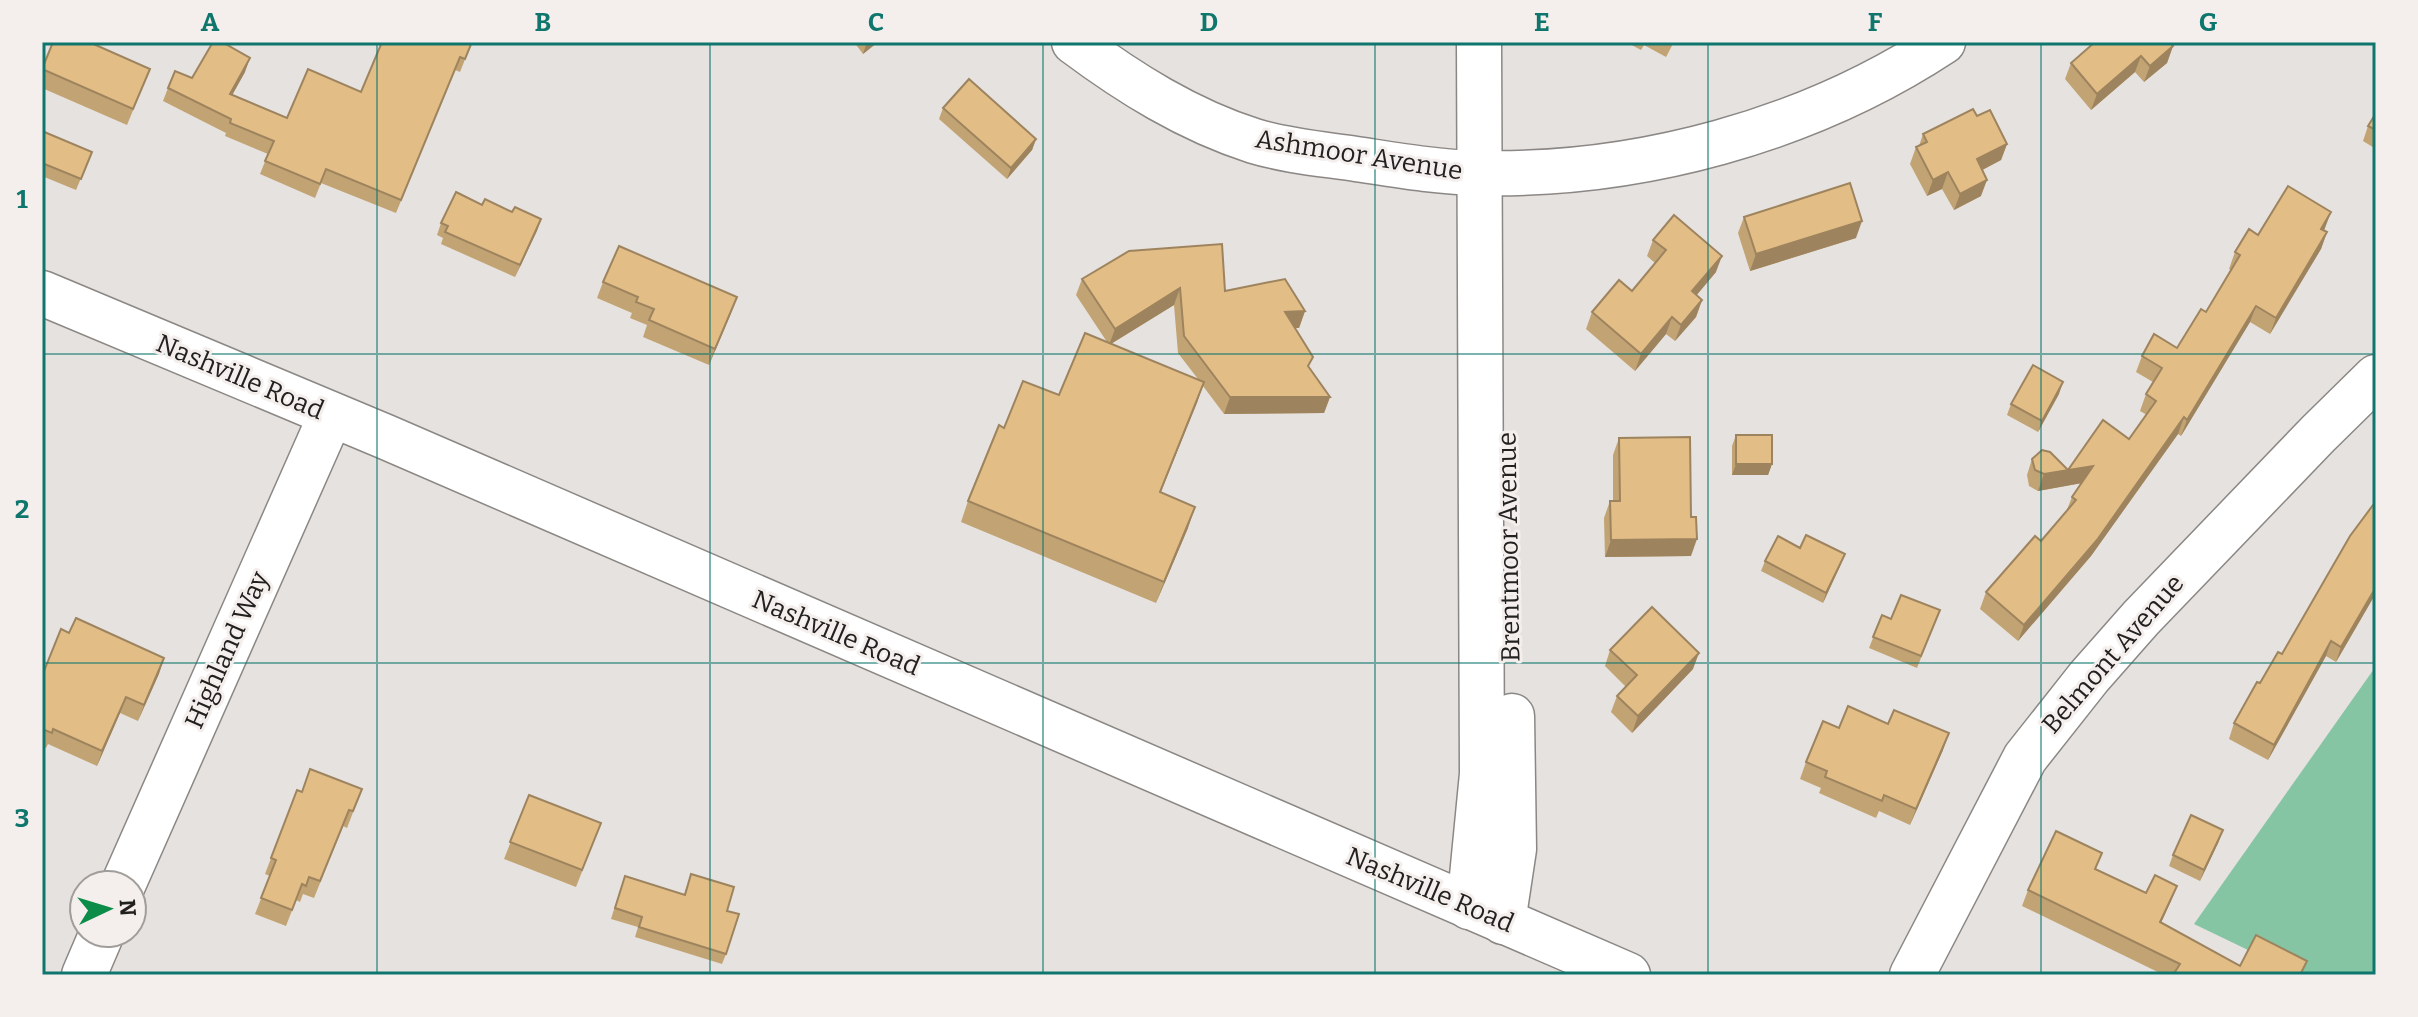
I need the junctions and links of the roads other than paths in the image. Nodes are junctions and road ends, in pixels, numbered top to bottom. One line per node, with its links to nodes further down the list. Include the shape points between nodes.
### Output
1 (1074, 42): 4 (street, Ashmoor Avenue, via 1124,80 1254,141)
2 (1479, 42): 4 (street, Brentmoor Avenue)
3 (1943, 42): 4 (street, Ashmoor Avenue, via 1806,112 1700,148 1604,165)
4 (1478, 173): 9 (street, Brentmoor Avenue)
5 (42, 293): 7 (street, Nashville Road)
6 (2376, 377): 13 (street, Belmont Avenue, via 2178,578 2034,746)
7 (331, 415): 8 (street, Highland Way); 9 (street, Nashville Road)
8 (130, 869)
9 (1486, 915): 12 (street, Nashville Road)
10 (95, 949): 11 (street)
11 (84, 975)
12 (1628, 975)
13 (1912, 975)

